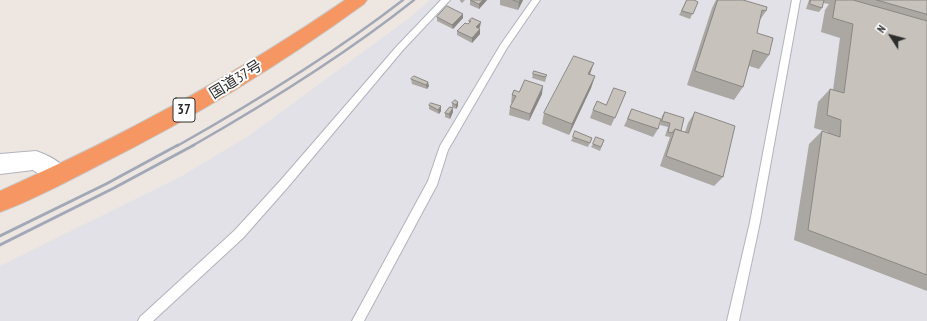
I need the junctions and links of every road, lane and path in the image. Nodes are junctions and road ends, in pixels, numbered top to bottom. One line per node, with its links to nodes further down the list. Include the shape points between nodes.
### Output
1 (358, 0): 6 (highway, 国道37号 / 37, via 210,97)
2 (446, 0): 8 (lane, via 400,48 239,234)
3 (536, 0): 9 (lane, via 504,46 442,149 433,182)
4 (796, 0): 10 (lane)
5 (0, 164): 6 (street, via 36,160)
6 (58, 175): 7 (highway, 国道37号 / 37)
7 (0, 202)
8 (144, 321)
9 (358, 321)
10 (733, 321)

